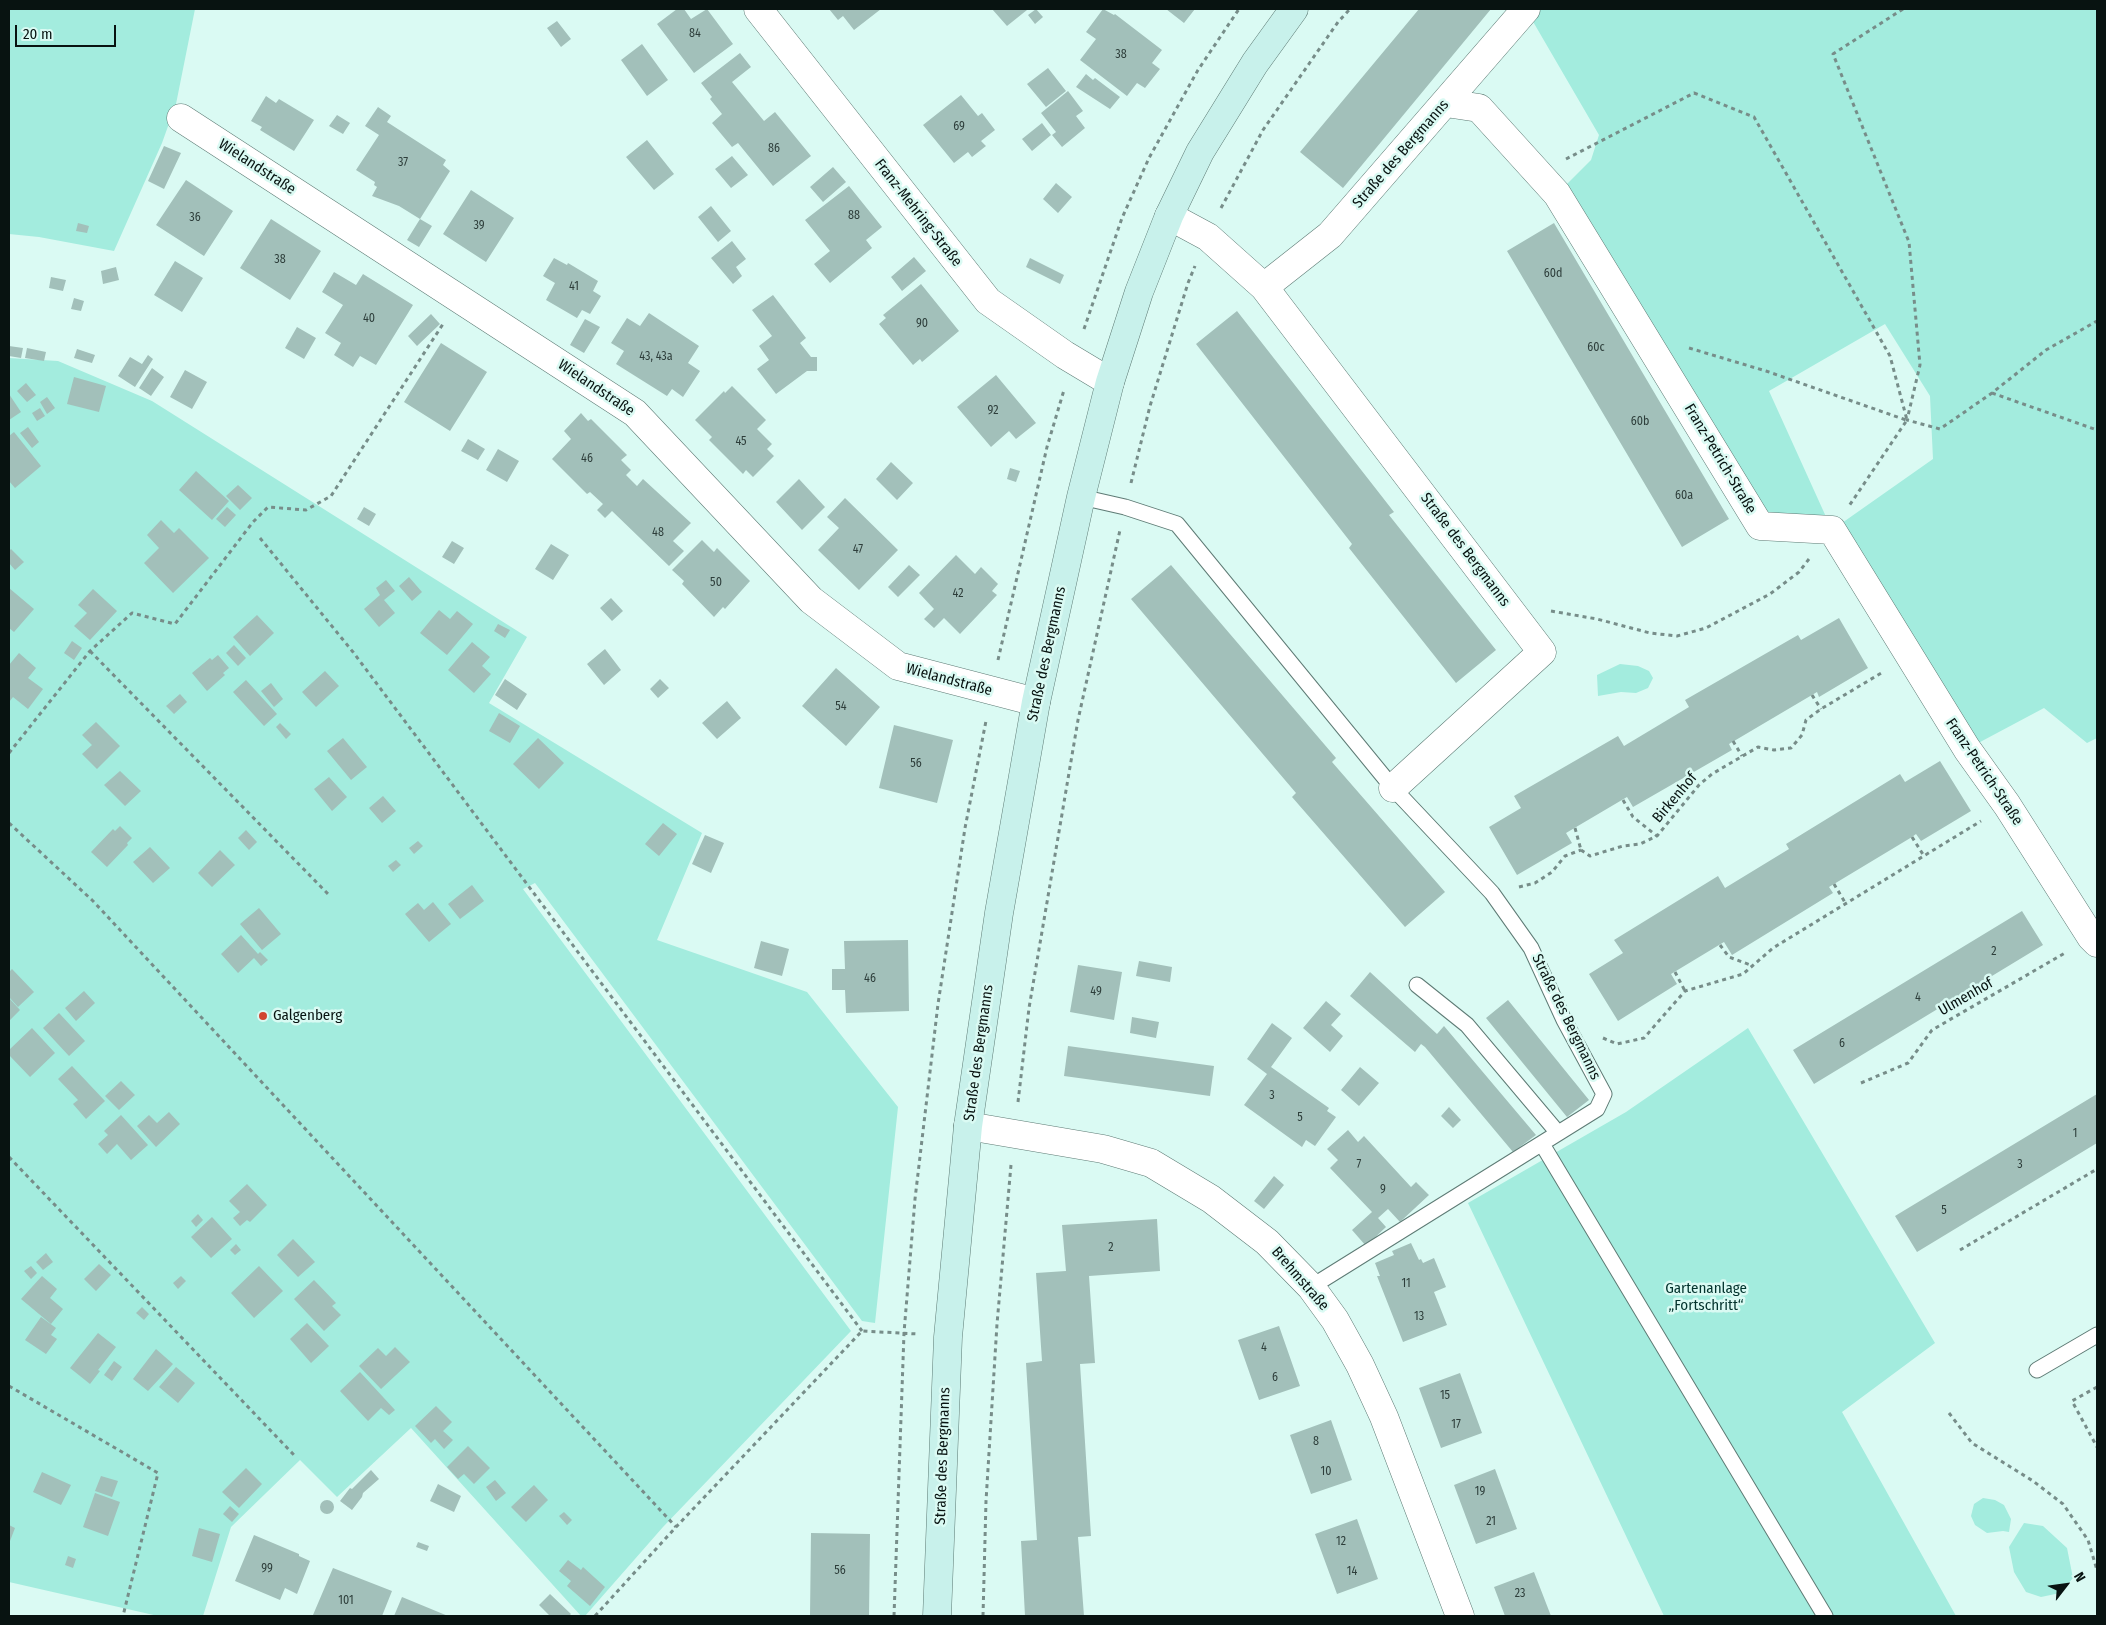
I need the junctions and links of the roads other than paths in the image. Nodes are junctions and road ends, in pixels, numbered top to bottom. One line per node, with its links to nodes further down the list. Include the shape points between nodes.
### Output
1 (758, 9): 8 (street, Franz-Mehring-Straße, via 988,301 1073,361)
2 (1294, 9): 6 (main road, Straße des Bergmanns, via 1200,152)
3 (1526, 9): 4 (street, Straße des Bergmanns)
4 (1446, 103): 7 (street, Straße des Bergmanns, via 1330,235); 12 (street, Franz-Petrich-Straße, via 1480,108 1557,194 1760,526 1832,530 1967,749)
5 (181, 118): 10 (street, Wielandstraße, via 635,413 811,600 898,666)
6 (1169, 216): 7 (street, Straße des Bergmanns, via 1208,237); 8 (main road, Straße des Bergmanns, via 1138,292)
7 (1264, 287): 11 (street, Straße des Bergmanns, via 1542,652)
8 (1110, 382): 9 (main road, Straße des Bergmanns)
9 (1081, 497): 10 (main road, Straße des Bergmanns); 11 (lane, Straße des Bergmanns, via 1177,524)
10 (1036, 702): 14 (main road, Straße des Bergmanns, via 999,913)
11 (1393, 788): 15 (lane, Straße des Bergmanns, via 1492,893 1531,948 1564,1020 1604,1094 1597,1109)
12 (2094, 940)
13 (1417, 985): 15 (lane, via 1467,1025)
14 (968, 1126): 17 (street, Brehmstraße, via 1103,1149 1151,1163 1211,1199 1260,1236); 20 (main road, Straße des Bergmanns, via 948,1337)
15 (1558, 1134): 16 (lane, Straße des Bergmanns)
16 (1542, 1144): 17 (lane, Straße des Bergmanns); 22 (lane)
17 (1311, 1287): 21 (street, Brehmstraße, via 1335,1320 1384,1417)
18 (2097, 1335): 19 (lane)
19 (2037, 1370)
20 (937, 1616)
21 (1460, 1616)
22 (1825, 1616)

